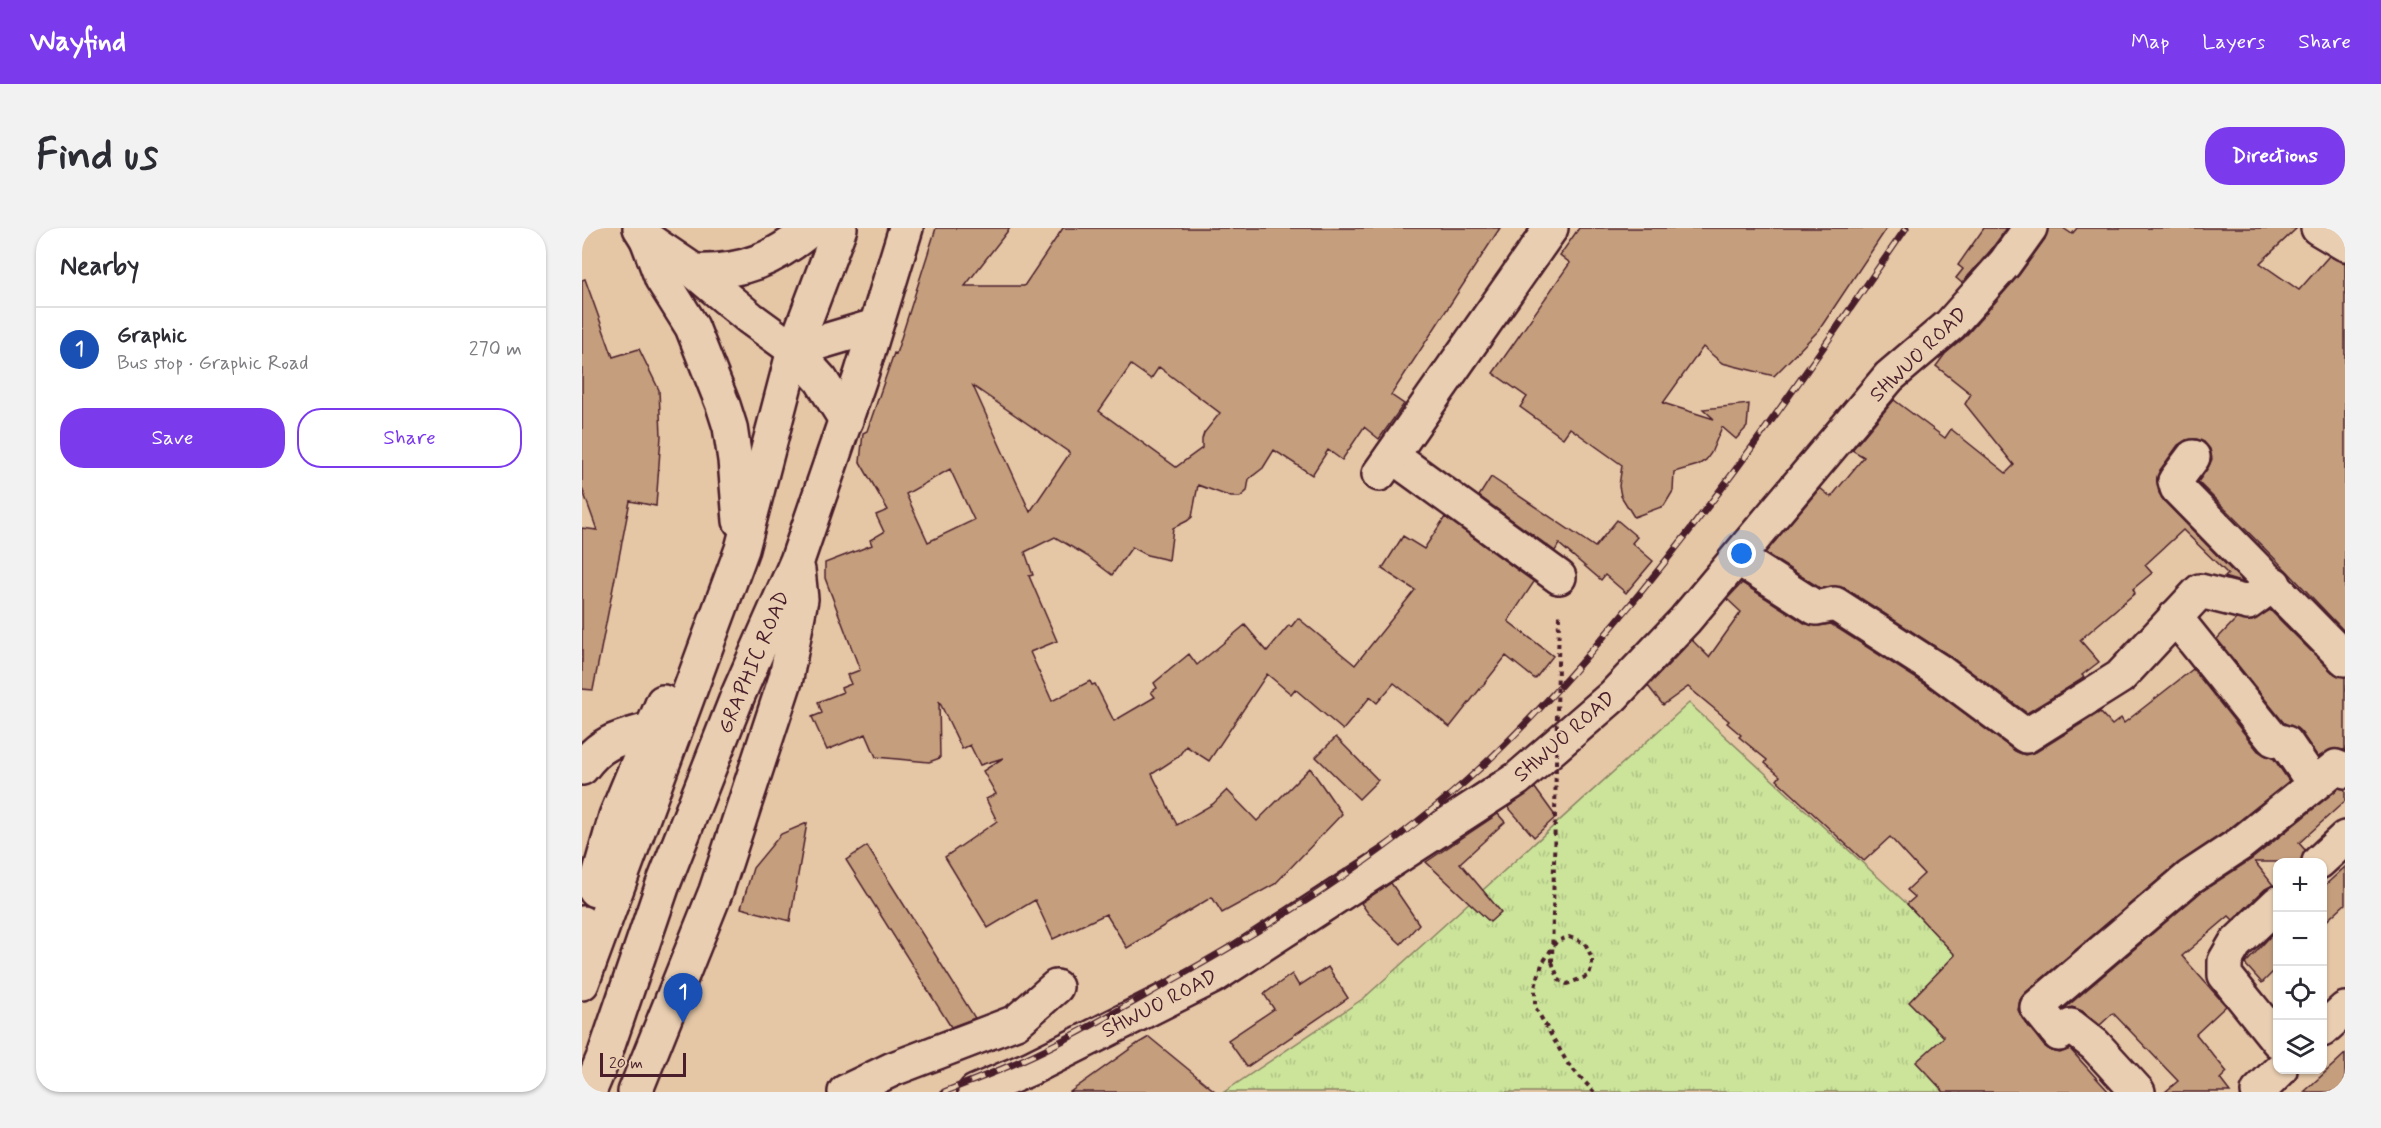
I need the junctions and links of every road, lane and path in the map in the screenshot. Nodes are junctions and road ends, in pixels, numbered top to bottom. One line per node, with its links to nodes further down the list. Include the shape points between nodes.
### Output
1 (812, 228): 9 (street, via 762,262 726,270)
2 (840, 228): 11 (street)
3 (906, 228): 10 (street, GRAPHIC ROAD)
4 (1551, 228): 17 (street, via 1386,465)
5 (2030, 228): 15 (street, SHWUO ROAD, via 1950,325 1889,377)
6 (2318, 228): 8 (street)
7 (644, 233): 9 (street); 14 (street, via 662,279 692,327 730,427)
8 (2345, 244)
9 (694, 271): 11 (street)
10 (875, 326): 11 (street); 12 (street, GRAPHIC ROAD)
11 (795, 350): 12 (street, via 821,380); 14 (street)
12 (846, 420): 16 (street, GRAPHIC ROAD)
13 (2193, 457): 18 (street, via 2175,481 2177,488)
14 (742, 549): 21 (street)
15 (1738, 558): 20 (street, via 1816,608 1835,604 1936,669 2026,736 2120,677); 40 (street, SHWUO ROAD, via 1686,620 1612,696 1517,779 1214,976)
16 (797, 561): 37 (street, GRAPHIC ROAD, via 738,694 662,887); 38 (street, via 801,599 786,678 716,891)
17 (1559, 577)
18 (2274, 584): 20 (street, via 2248,603 2200,591); 22 (street)
19 (1559, 615): 41 (path, bridge, via 1552,962 1559,980 1567,984 1588,976 1592,967 1585,943 1569,937 1556,942 1542,964 1534,987 1535,1006 1568,1064)
20 (2175, 617): 26 (street, via 2273,739 2286,743)
21 (707, 643): 23 (street, via 669,689); 31 (street)
22 (2345, 659)
23 (652, 729): 24 (street, via 608,742); 30 (street, via 616,816)
24 (582, 768)
25 (2345, 771): 26 (street, via 2336,767)
26 (2314, 784): 42 (street, via 2240,844 2190,877 2037,1007 2059,1034 2071,1026 2095,1045)
27 (2345, 838): 28 (street)
28 (2323, 858)
29 (2273, 907): 35 (street, via 2235,944 2225,961 2225,975)
30 (582, 926)
31 (582, 983)
32 (1056, 987): 39 (street, via 1016,1022 893,1069)
33 (2345, 1009): 34 (street)
34 (2327, 1025)
35 (2273, 1036)
36 (2276, 1074): 43 (street)
37 (589, 1092)
38 (635, 1092)
39 (845, 1092)
40 (975, 1092)
41 (1594, 1092)
42 (2138, 1092)
43 (2258, 1092)

